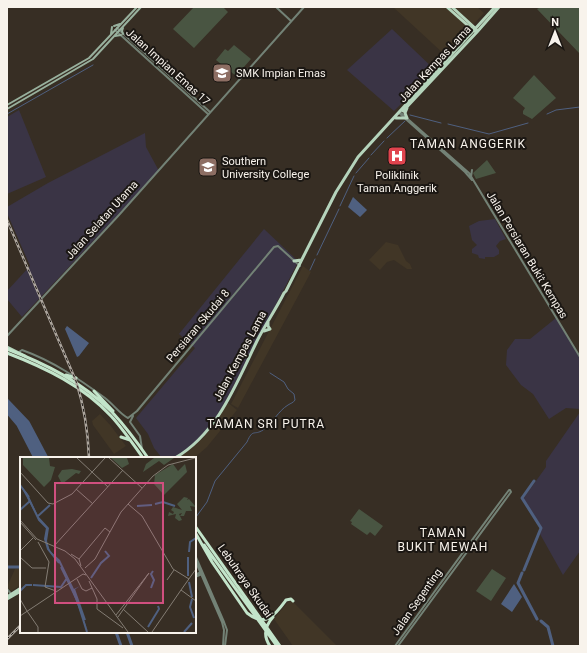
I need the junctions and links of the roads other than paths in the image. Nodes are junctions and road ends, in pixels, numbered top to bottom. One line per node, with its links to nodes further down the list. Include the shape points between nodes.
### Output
1 (137, 7): 12 (main road)
2 (141, 7): 12 (main road)
3 (276, 7): 9 (street)
4 (304, 7): 9 (street, Jalan Selatan Utama)
5 (447, 7): 11 (main road)
6 (452, 7): 11 (main road)
7 (495, 7): 10 (main road, Jalan Kempas Lama)
8 (499, 7): 10 (main road, Jalan Kempas Lama)
9 (291, 21): 22 (street, Jalan Selatan Utama)
10 (484, 22): 11 (main road); 14 (main road, Jalan Kempas Lama); 18 (main road, Jalan Kempas Lama)
11 (468, 23): 14 (main road); 18 (main road)
12 (123, 24): 13 (main road); 15 (main road, via 113,26); 16 (main road)
13 (117, 30): 15 (main road); 16 (street, Jalan Impian Emas 17); 17 (main road)
14 (475, 30): 18 (main road, Jalan Kempas Lama)
15 (111, 35): 19 (main road, via 89,58)
16 (122, 35): 17 (main road); 22 (street, Jalan Impian Emas 17)
17 (114, 36): 21 (main road, via 89,62)
18 (468, 40): 20 (main road, Jalan Kempas Lama); 23 (main road, Jalan Kempas Lama)
19 (7, 105)
20 (408, 106): 23 (main road, Jalan Kempas Lama); 25 (main road)
21 (7, 109)
22 (209, 113): 35 (street, Jalan Selatan Utama)
23 (400, 113): 24 (main road, Jalan Kempas Lama); 25 (street, Jalan Persiaran Bukit Kempas); 26 (main road, Jalan Kempas Lama)
24 (396, 118): 25 (main road); 26 (main road, Jalan Kempas Lama)
25 (406, 118): 28 (street, Jalan Persiaran Bukit Kempas, via 458,162); 29 (street, Jalan Persiaran Bukit Kempas)
26 (381, 131): 30 (main road, Jalan Kempas Lama, via 345,176)
27 (472, 170): 28 (street)
28 (471, 177): 29 (street, Jalan Persiaran Bukit Kempas)
29 (473, 181): 41 (street, Jalan Persiaran Bukit Kempas)
30 (316, 233): 31 (main road, Jalan Kempas Lama); 33 (main road, Jalan Kempas Lama)
31 (301, 260): 32 (main road); 33 (main road, Jalan Kempas Lama)
32 (294, 261): 33 (street); 45 (street, Persiaran Skudai 8, via 278,246 274,247)
33 (299, 265): 34 (main road, Jalan Kempas Lama)
34 (272, 313): 36 (main road, Jalan Kempas Lama); 36 (main road, via 268,323 270,329 265,329)
35 (7, 336)
36 (260, 336): 52 (main road, Jalan Kempas Lama, via 218,417 193,446)
37 (7, 348): 38 (main road); 40 (highway)
38 (19, 352): 40 (main road); 43 (street, via 22,350 41,358)
39 (7, 353): 48 (highway, via 43,368 74,386 110,415)
40 (28, 357): 42 (highway)
41 (580, 357)
42 (62, 374): 43 (highway); 46 (highway, via 79,384)
43 (76, 378): 44 (street)
44 (94, 391): 45 (street, via 107,399 126,418); 46 (highway)
45 (134, 414): 49 (street, via 130,422 140,436)
46 (118, 419): 49 (highway)
47 (121, 437): 48 (highway)
48 (130, 440): 50 (highway)
49 (143, 451): 51 (highway)
50 (142, 457)
51 (147, 457)
52 (176, 457)
53 (196, 527): 70 (highway, Lebuhraya Skudai)
54 (196, 533): 66 (highway, via 212,562 247,613 259,619 271,618); 69 (highway, Lebuhraya Skudai)
55 (196, 558): 61 (street)
56 (196, 562): 61 (street)
57 (456, 562): 58 (street); 58 (street, Jalan Segenting, via 510,491); 59 (street, Jalan Segenting)
58 (459, 563): 60 (street, Jalan Segenting)
59 (450, 569): 60 (street, via 453,568); 71 (street, Jalan Segenting)
60 (453, 572): 72 (street, Jalan Segenting)
61 (202, 573): 62 (street); 67 (street, via 227,630)
62 (196, 576)
63 (20, 590): 64 (main road)
64 (9, 595)
65 (290, 601): 66 (highway, via 293,601 290,599)
66 (285, 602): 68 (highway, via 268,624 266,633)
67 (224, 646)
68 (270, 646)
69 (276, 646)
70 (280, 646)
71 (395, 646)
72 (398, 646)

